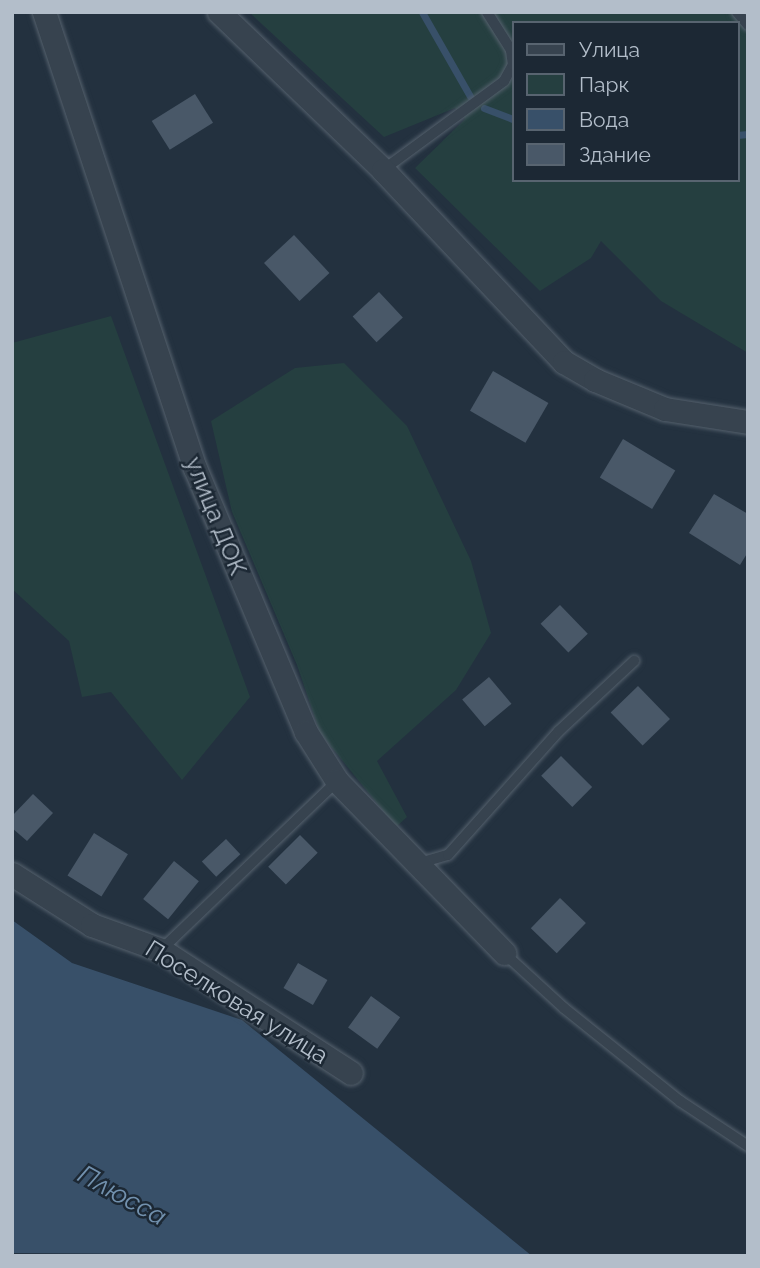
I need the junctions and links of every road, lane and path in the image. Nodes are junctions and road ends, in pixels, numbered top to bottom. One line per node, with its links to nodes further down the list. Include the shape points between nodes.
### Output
1 (44, 12): 11 (street, улица ДОК, via 195,468 306,733)
2 (219, 12): 8 (street)
3 (487, 12): 6 (lane)
4 (737, 12): 5 (lane)
5 (748, 25)
6 (512, 58)
7 (512, 67): 8 (lane, via 504,81)
8 (383, 170): 9 (street, via 564,362 665,410)
9 (748, 422)
10 (634, 661): 12 (lane, via 559,732 448,855)
11 (337, 781): 12 (street, улица ДОК); 14 (lane)
12 (413, 865): 15 (street, улица ДОК)
13 (12, 874): 14 (street, Поселковая улица, via 92,925)
14 (161, 950): 16 (street, Поселковая улица)
15 (504, 953): 17 (lane, via 564,1009 680,1101)
16 (351, 1073)
17 (748, 1146)

